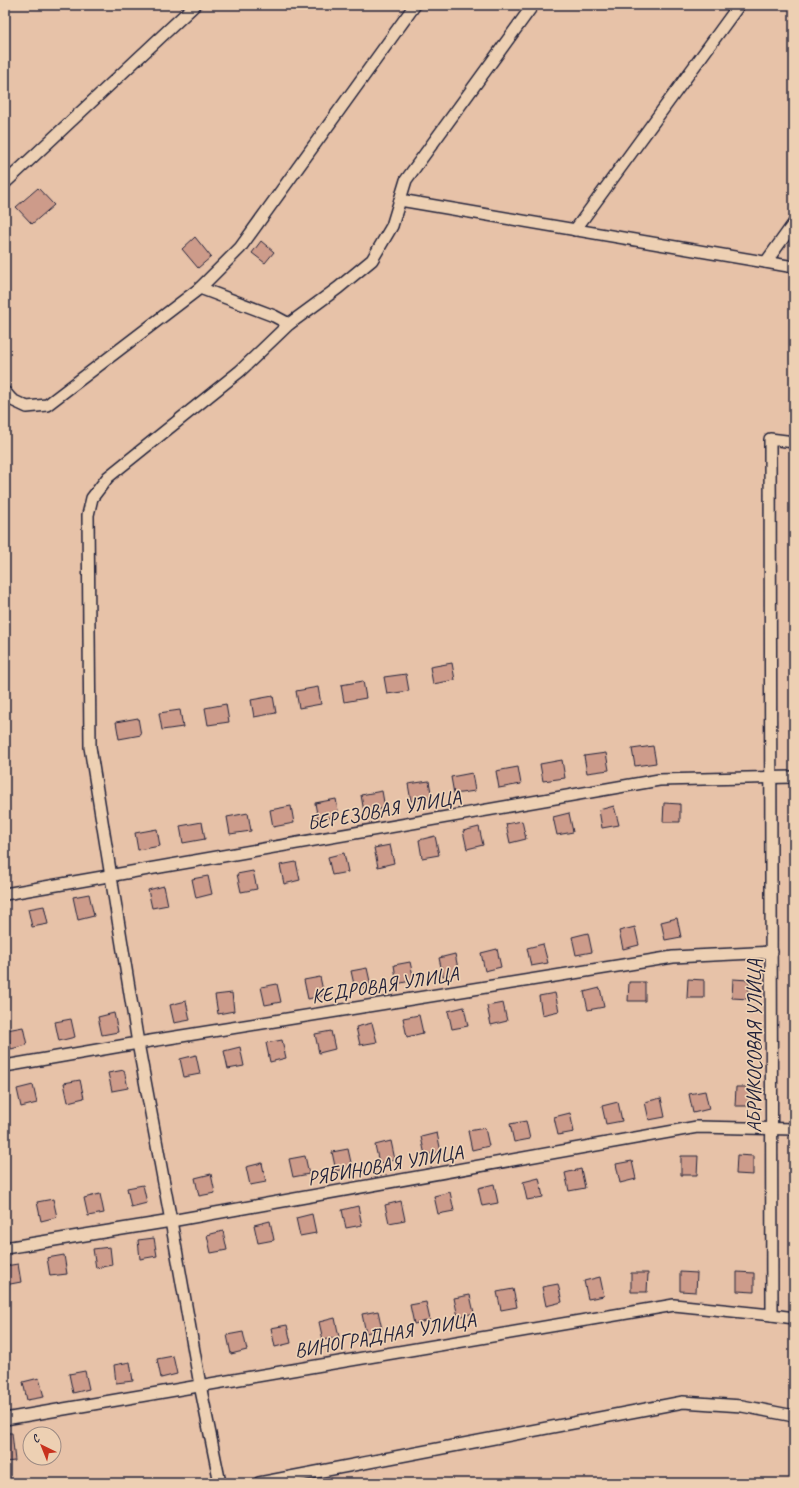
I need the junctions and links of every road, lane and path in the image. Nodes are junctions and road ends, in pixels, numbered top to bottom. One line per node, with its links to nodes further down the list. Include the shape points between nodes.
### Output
1 (196, 5): 5 (street)
2 (415, 5): 11 (street, via 240,248)
3 (532, 5): 6 (street, via 406,180)
4 (739, 5): 8 (street)
5 (5, 184)
6 (400, 200): 8 (street); 12 (street, via 392,226 372,260)
7 (794, 223): 9 (street)
8 (575, 230): 9 (street)
9 (766, 262): 10 (street)
10 (794, 267)
11 (200, 288): 12 (street); 13 (street, via 46,405 27,408 12,400)
12 (289, 324): 17 (street, via 240,371 108,477 92,498 88,515 90,746)
13 (5, 392)
14 (794, 442): 15 (street, АБРИКОСОВАЯ УЛИЦА, via 770,439)
15 (772, 777): 16 (street, БЕРЕЗОВАЯ УЛИЦА); 17 (street, БЕРЕЗОВАЯ УЛИЦА, via 659,780); 19 (street, АБРИКОСОВАЯ УЛИЦА)
16 (794, 777)
17 (110, 876): 18 (street, БЕРЕЗОВАЯ УЛИЦА); 20 (street)
18 (5, 894)
19 (772, 952): 20 (street, КЕДРОВАЯ УЛИЦА, via 673,958); 22 (street, АБРИКОСОВАЯ УЛИЦА)
20 (138, 1042): 21 (street, КЕДРОВАЯ УЛИЦА); 24 (street)
21 (5, 1066)
22 (772, 1128): 23 (street, РЯБИНОВАЯ УЛИЦА); 24 (street, РЯБИНОВАЯ УЛИЦА, via 697,1127); 26 (street, АБРИКОСОВАЯ УЛИЦА)
23 (794, 1129)
24 (171, 1221): 25 (street, РЯБИНОВАЯ УЛИЦА); 28 (street)
25 (5, 1248)
26 (772, 1314): 27 (street, ВИНОГРАДНАЯ УЛИЦА); 28 (street, ВИНОГРАДНАЯ УЛИЦА, via 674,1304)
27 (794, 1318)
28 (200, 1385): 30 (street, ВИНОГРАДНАЯ УЛИЦА); 31 (street)
29 (794, 1416): 32 (street, via 742,1406 683,1402)
30 (5, 1418)
31 (220, 1483)
32 (259, 1483)

